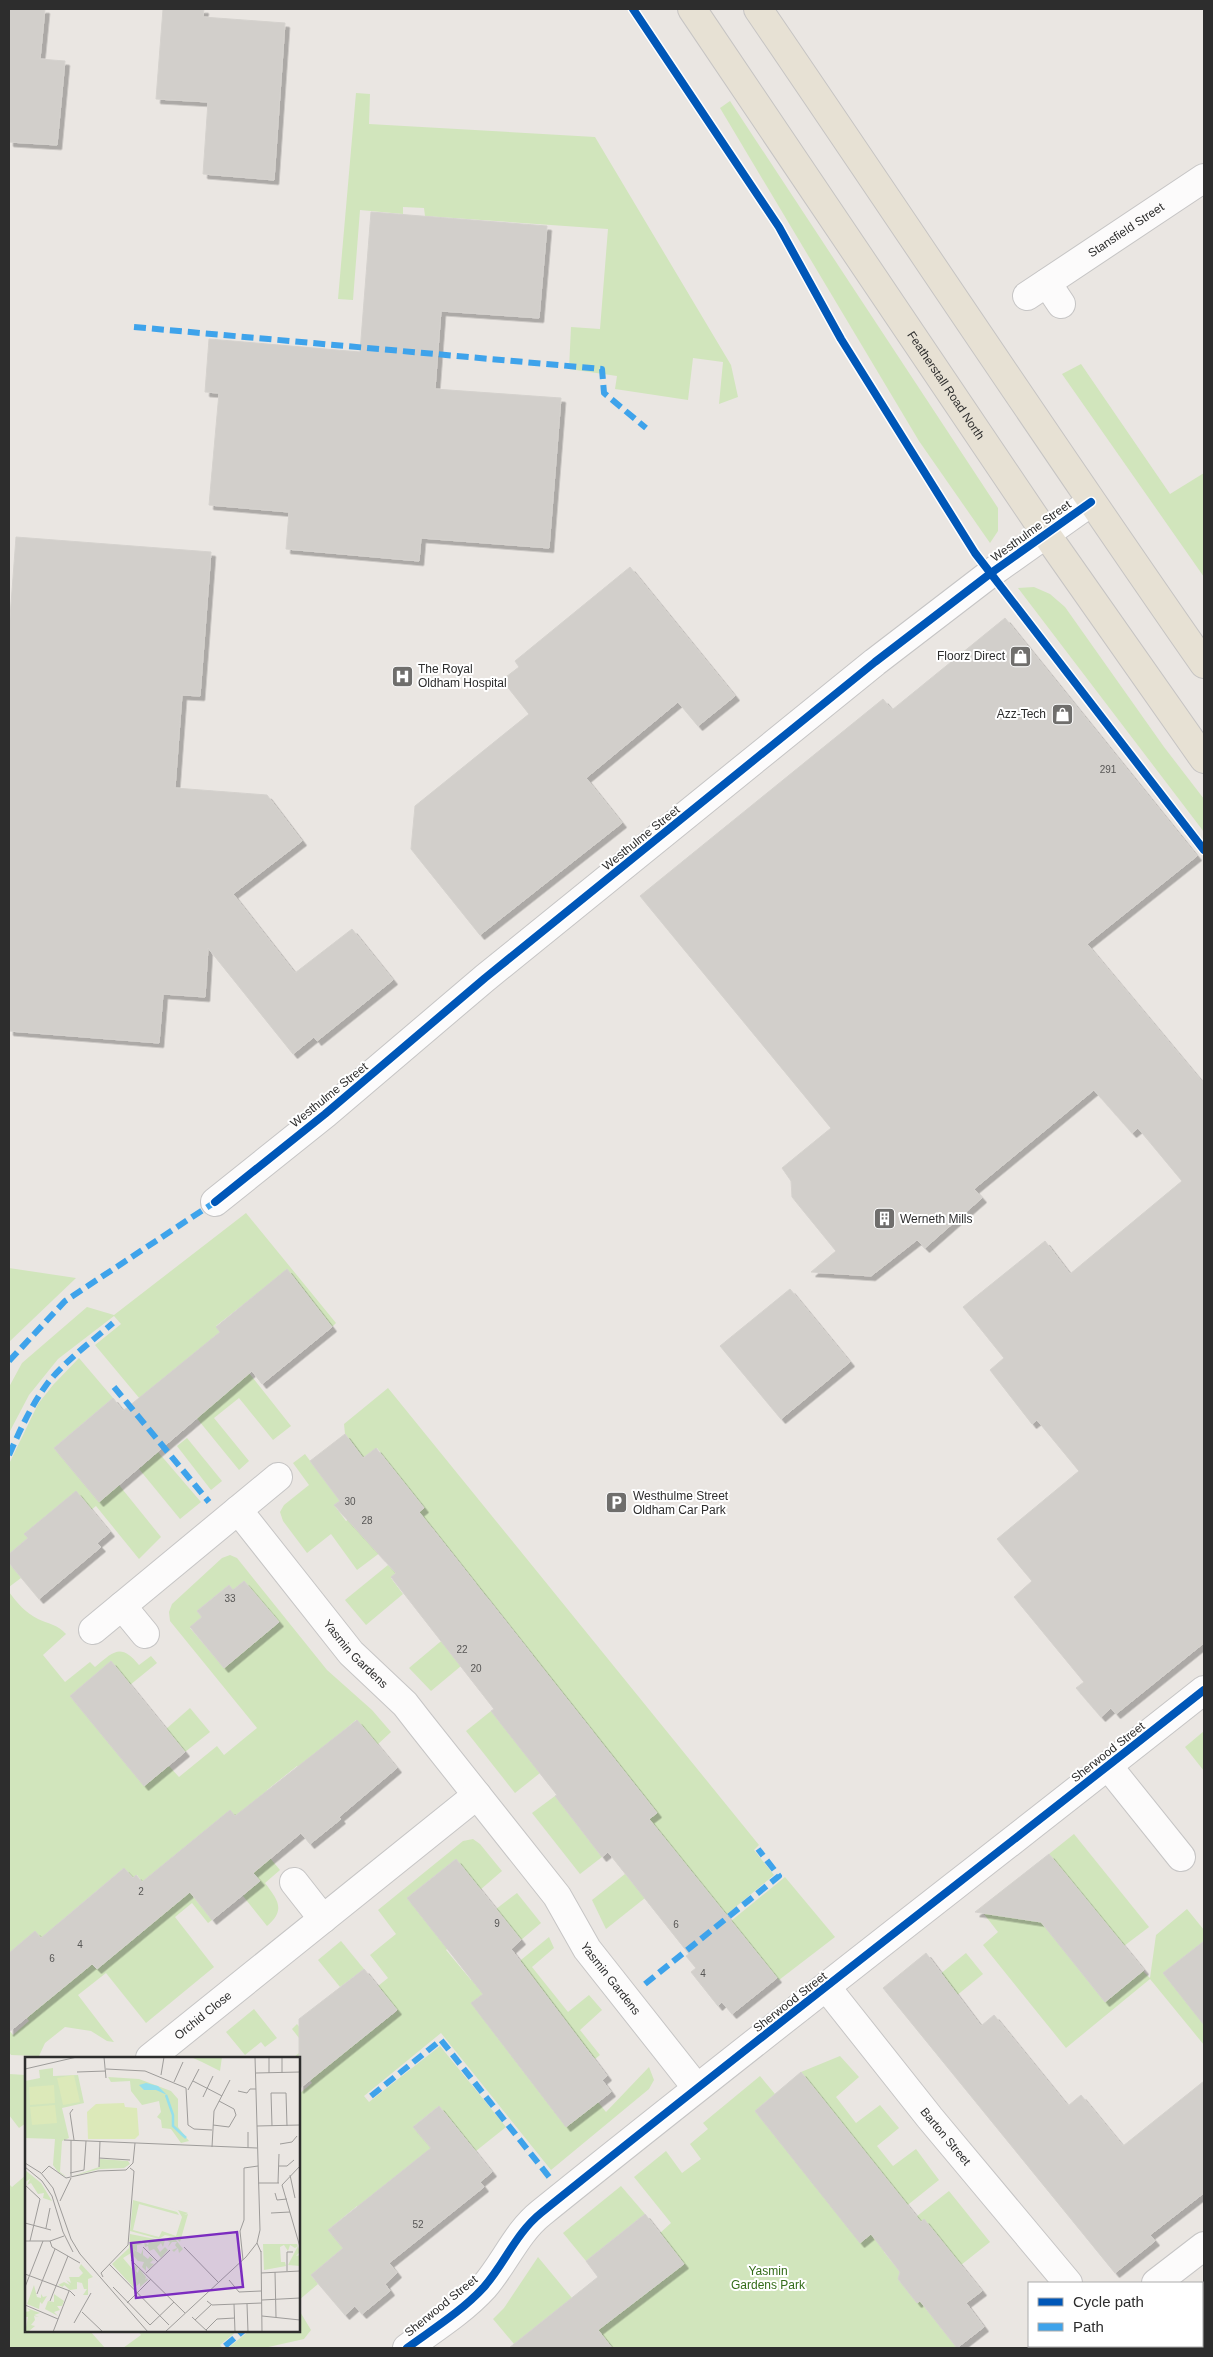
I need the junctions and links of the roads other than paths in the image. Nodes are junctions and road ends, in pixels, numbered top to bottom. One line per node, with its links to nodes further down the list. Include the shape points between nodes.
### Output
1 (692, 9): 6 (main road, Featherstall Road North)
2 (758, 9): 5 (main road)
3 (1204, 178): 4 (street, Stansfield Street)
4 (1045, 294)
5 (1091, 502): 6 (street, Westhulme Street); 7 (main road)
6 (1046, 534): 8 (main road, Featherstall Road North); 9 (street, Westhulme Street, via 875,662)
7 (1204, 664)
8 (1204, 759)
9 (214, 1202)
10 (278, 1477): 11 (street)
11 (238, 1510): 12 (street); 17 (street, Yasmin Gardens, via 351,1653 405,1704)
12 (122, 1606): 13 (street); 14 (street)
13 (93, 1630)
14 (145, 1634)
15 (1204, 1690): 16 (street, Sherwood Street)
16 (1108, 1766): 18 (street); 21 (street, Sherwood Street)
17 (477, 1796): 20 (street); 23 (street, Yasmin Gardens, via 557,1896 587,1949)
18 (1180, 1856)
19 (294, 1882): 20 (street)
20 (323, 1918): 22 (street, Orchid Close)
21 (826, 1988): 23 (street, Sherwood Street); 25 (street, Barton Street)
22 (151, 2057)
23 (696, 2086): 27 (street, Sherwood Street, via 533,2219 482,2289)
24 (1204, 2246): 26 (street)
25 (1067, 2282)
26 (1157, 2282)
27 (406, 2348)

